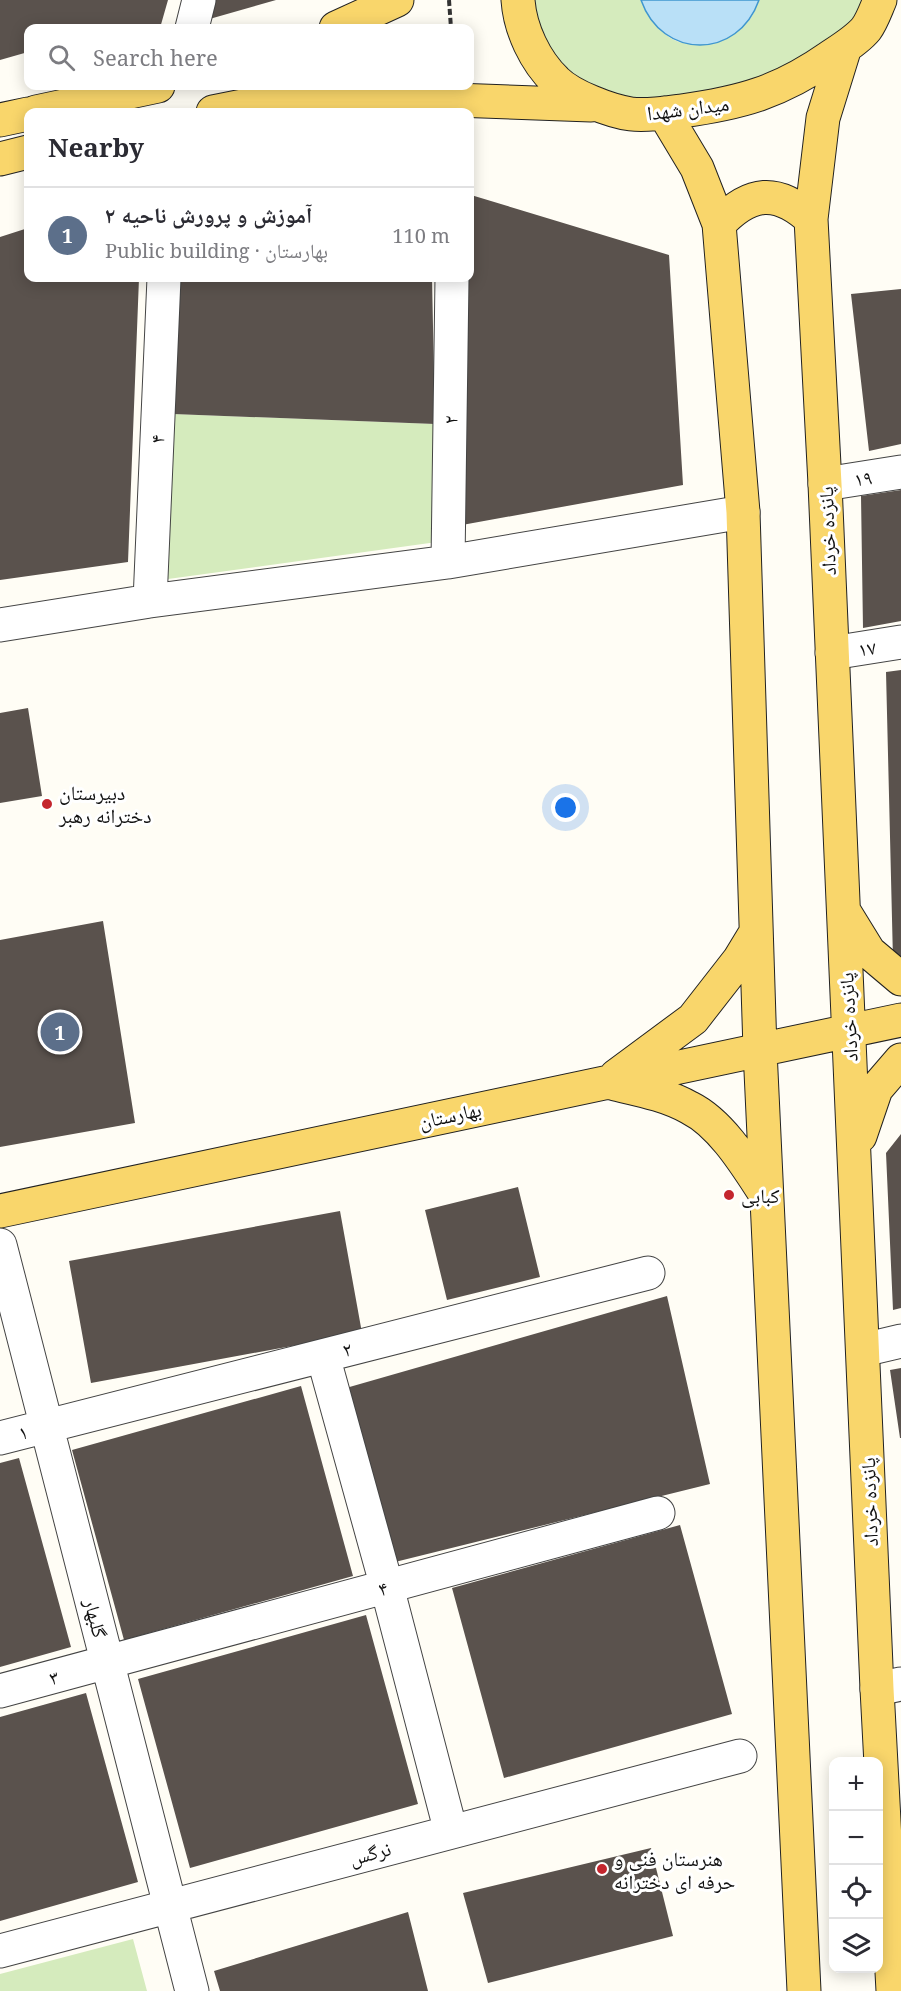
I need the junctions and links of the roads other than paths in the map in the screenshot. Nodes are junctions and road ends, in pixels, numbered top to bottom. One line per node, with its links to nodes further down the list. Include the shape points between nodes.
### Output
1 (199, 0): 5 (street)
2 (397, 0): 6 (main road)
3 (518, 0): 11 (main road, میدان شهدا, via 531,50 557,82)
4 (901, 3): 7 (main road, میدان شهدا)
5 (193, 24)
6 (345, 24)
7 (864, 25): 15 (main road, میدان شهدا, via 804,76 759,95); 20 (main road, پانزده خرداد, via 823,118)
8 (139, 90): 13 (main road)
9 (349, 90): 10 (main road)
10 (268, 101): 12 (main road); 14 (main road)
11 (596, 105): 12 (main road); 15 (main road, میدان شهدا, via 632,114)
12 (455, 106)
13 (55, 108)
14 (233, 108)
15 (664, 113): 21 (main road, via 697,168)
16 (24, 115): 17 (main road)
17 (0, 120)
18 (24, 153): 19 (main road)
19 (0, 159)
20 (811, 219): 21 (main road, via 795,205 775,198 753,199 734,208); 25 (main road, پانزده خرداد)
21 (719, 225): 26 (main road)
22 (164, 282): 28 (street, ۴)
23 (452, 282): 27 (street, ۲)
24 (901, 472): 25 (street, ۱۹)
25 (825, 484): 31 (main road, پانزده خرداد)
26 (743, 512): 27 (street); 33 (main road)
27 (448, 562): 28 (street)
28 (150, 601): 29 (street)
29 (0, 626)
30 (901, 642): 31 (street, ۱۷)
31 (832, 653): 32 (main road, پانزده خرداد)
32 (843, 911): 34 (main road, via 869,952); 36 (main road, پانزده خرداد)
33 (756, 932): 37 (main road); 39 (main road, via 693,1018)
34 (901, 979)
35 (901, 1020): 36 (main road, بهارستان)
36 (849, 1031): 37 (main road, بهارستان); 40 (main road, پانزده خرداد)
37 (760, 1050): 39 (main road, بهارستان); 41 (main road)
38 (901, 1060): 40 (main road, via 876,1089)
39 (607, 1082): 41 (main road, via 664,1096 693,1109 715,1127); 42 (main road, بهارستان)
40 (854, 1161): 46 (main road, پانزده خرداد)
41 (766, 1195): 60 (main road)
42 (0, 1211)
43 (0, 1245): 48 (street, گلبهار)
44 (648, 1273): 47 (street, ۲)
45 (901, 1341): 46 (street)
46 (863, 1350): 53 (main road, پانزده خرداد)
47 (323, 1356): 48 (street, ۲); 51 (street)
48 (46, 1426): 49 (street, ۱); 52 (street, گلبهار)
49 (0, 1438)
50 (658, 1513): 51 (street, ۴)
51 (387, 1587): 52 (street, ۴); 56 (street)
52 (107, 1662): 54 (street, ۳); 57 (street, گلبهار)
53 (889, 1687): 61 (main road, پانزده خرداد)
54 (0, 1691)
55 (740, 1756): 56 (street, نرگس)
56 (451, 1832): 57 (street, نرگس)
57 (170, 1906): 58 (street, نرگس); 59 (street, گلبهار)
58 (0, 1951)
59 (192, 1991)
60 (804, 1991)
61 (893, 1991)

